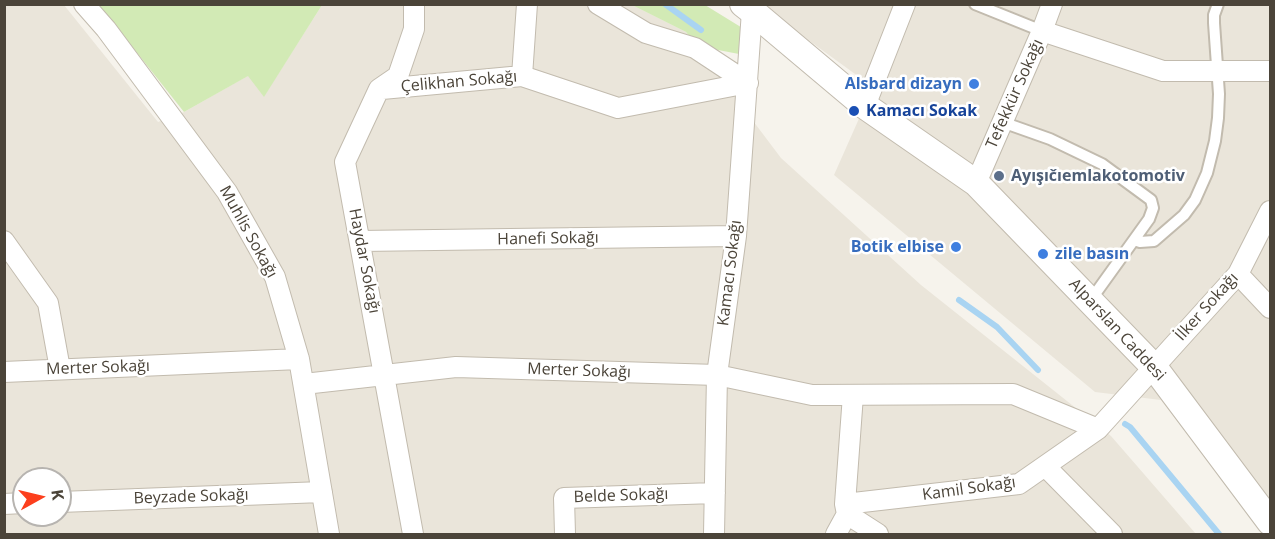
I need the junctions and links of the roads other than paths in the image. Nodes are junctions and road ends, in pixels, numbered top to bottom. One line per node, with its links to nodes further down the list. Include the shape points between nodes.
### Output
1 (84, 4): 27 (street, Muhlis Sokağı, via 227,192 275,277)
2 (414, 4): 15 (street, Haydar Sokağı, via 414,29 398,76)
3 (527, 4): 13 (street)
4 (598, 4): 14 (street, via 646,33 695,48)
5 (905, 4): 16 (street)
6 (975, 4): 10 (lane)
7 (1052, 4): 10 (street, Tefekkür Sokağı)
8 (1218, 4): 11 (lane, via 1214,15)
9 (750, 7): 14 (street, Kamacı Sokağı); 16 (street, Alparslan Caddesi)
10 (1042, 31): 11 (street, via 1163,71); 17 (street, Tefekkür Sokağı)
11 (1217, 71): 12 (street); 21 (lane, via 1218,118 1203,184 1184,215 1159,237 1147,243)
12 (1270, 71)
13 (522, 76): 14 (street, Çelikhan Sokağı, via 618,108); 15 (street, Çelikhan Sokağı)
14 (748, 83): 20 (street, Kamacı Sokağı)
15 (379, 89): 23 (street, Haydar Sokağı, via 345,162)
16 (865, 106): 18 (street, Alparslan Caddesi)
17 (1002, 122): 18 (street, Tefekkür Sokağı); 21 (lane, via 1102,164 1151,200 1149,219)
18 (976, 183): 25 (street, Alparslan Caddesi)
19 (1270, 212): 24 (street, İlker Sokağı)
20 (736, 236): 23 (street, Hanefi Sokağı); 32 (street, Kamacı Sokağı)
21 (1134, 240): 25 (lane)
22 (4, 241): 29 (street, via 48,303)
23 (360, 242): 31 (street, Haydar Sokağı)
24 (1238, 274): 26 (street); 28 (street, İlker Sokağı)
25 (1090, 301): 28 (street, Alparslan Caddesi)
26 (1270, 308)
27 (300, 359): 29 (street, Merter Sokağı); 33 (street, Muhlis Sokağı)
28 (1154, 367): 35 (street, Kamil Sokağı); 41 (street, Alparslan Caddesi)
29 (60, 369): 30 (street, Merter Sokağı)
30 (4, 372)
31 (385, 375): 32 (street, Merter Sokağı, via 456,367); 33 (street, Merter Sokağı); 43 (street, Haydar Sokağı)
32 (717, 375): 34 (street, Merter Sokağı, via 812,395); 38 (street, Kamacı Sokağı)
33 (304, 384): 37 (street, Muhlis Sokağı)
34 (853, 395): 35 (street, Merter Sokağı, via 1013,394); 40 (street)
35 (1098, 429): 36 (street, Kamil Sokağı)
36 (1045, 466): 40 (street, Kamil Sokağı, via 1019,484); 48 (street)
37 (322, 492): 39 (street, Beyzade Sokağı); 42 (street, Muhlis Sokağı)
38 (715, 494): 44 (street, Belde Sokağı, via 564,498); 45 (street, Kamacı Sokağı)
39 (72, 502)
40 (846, 509): 46 (street); 47 (street)
41 (1270, 522)
42 (329, 534)
43 (413, 534)
44 (565, 534)
45 (714, 534)
46 (836, 534)
47 (878, 534)
48 (1112, 534)

